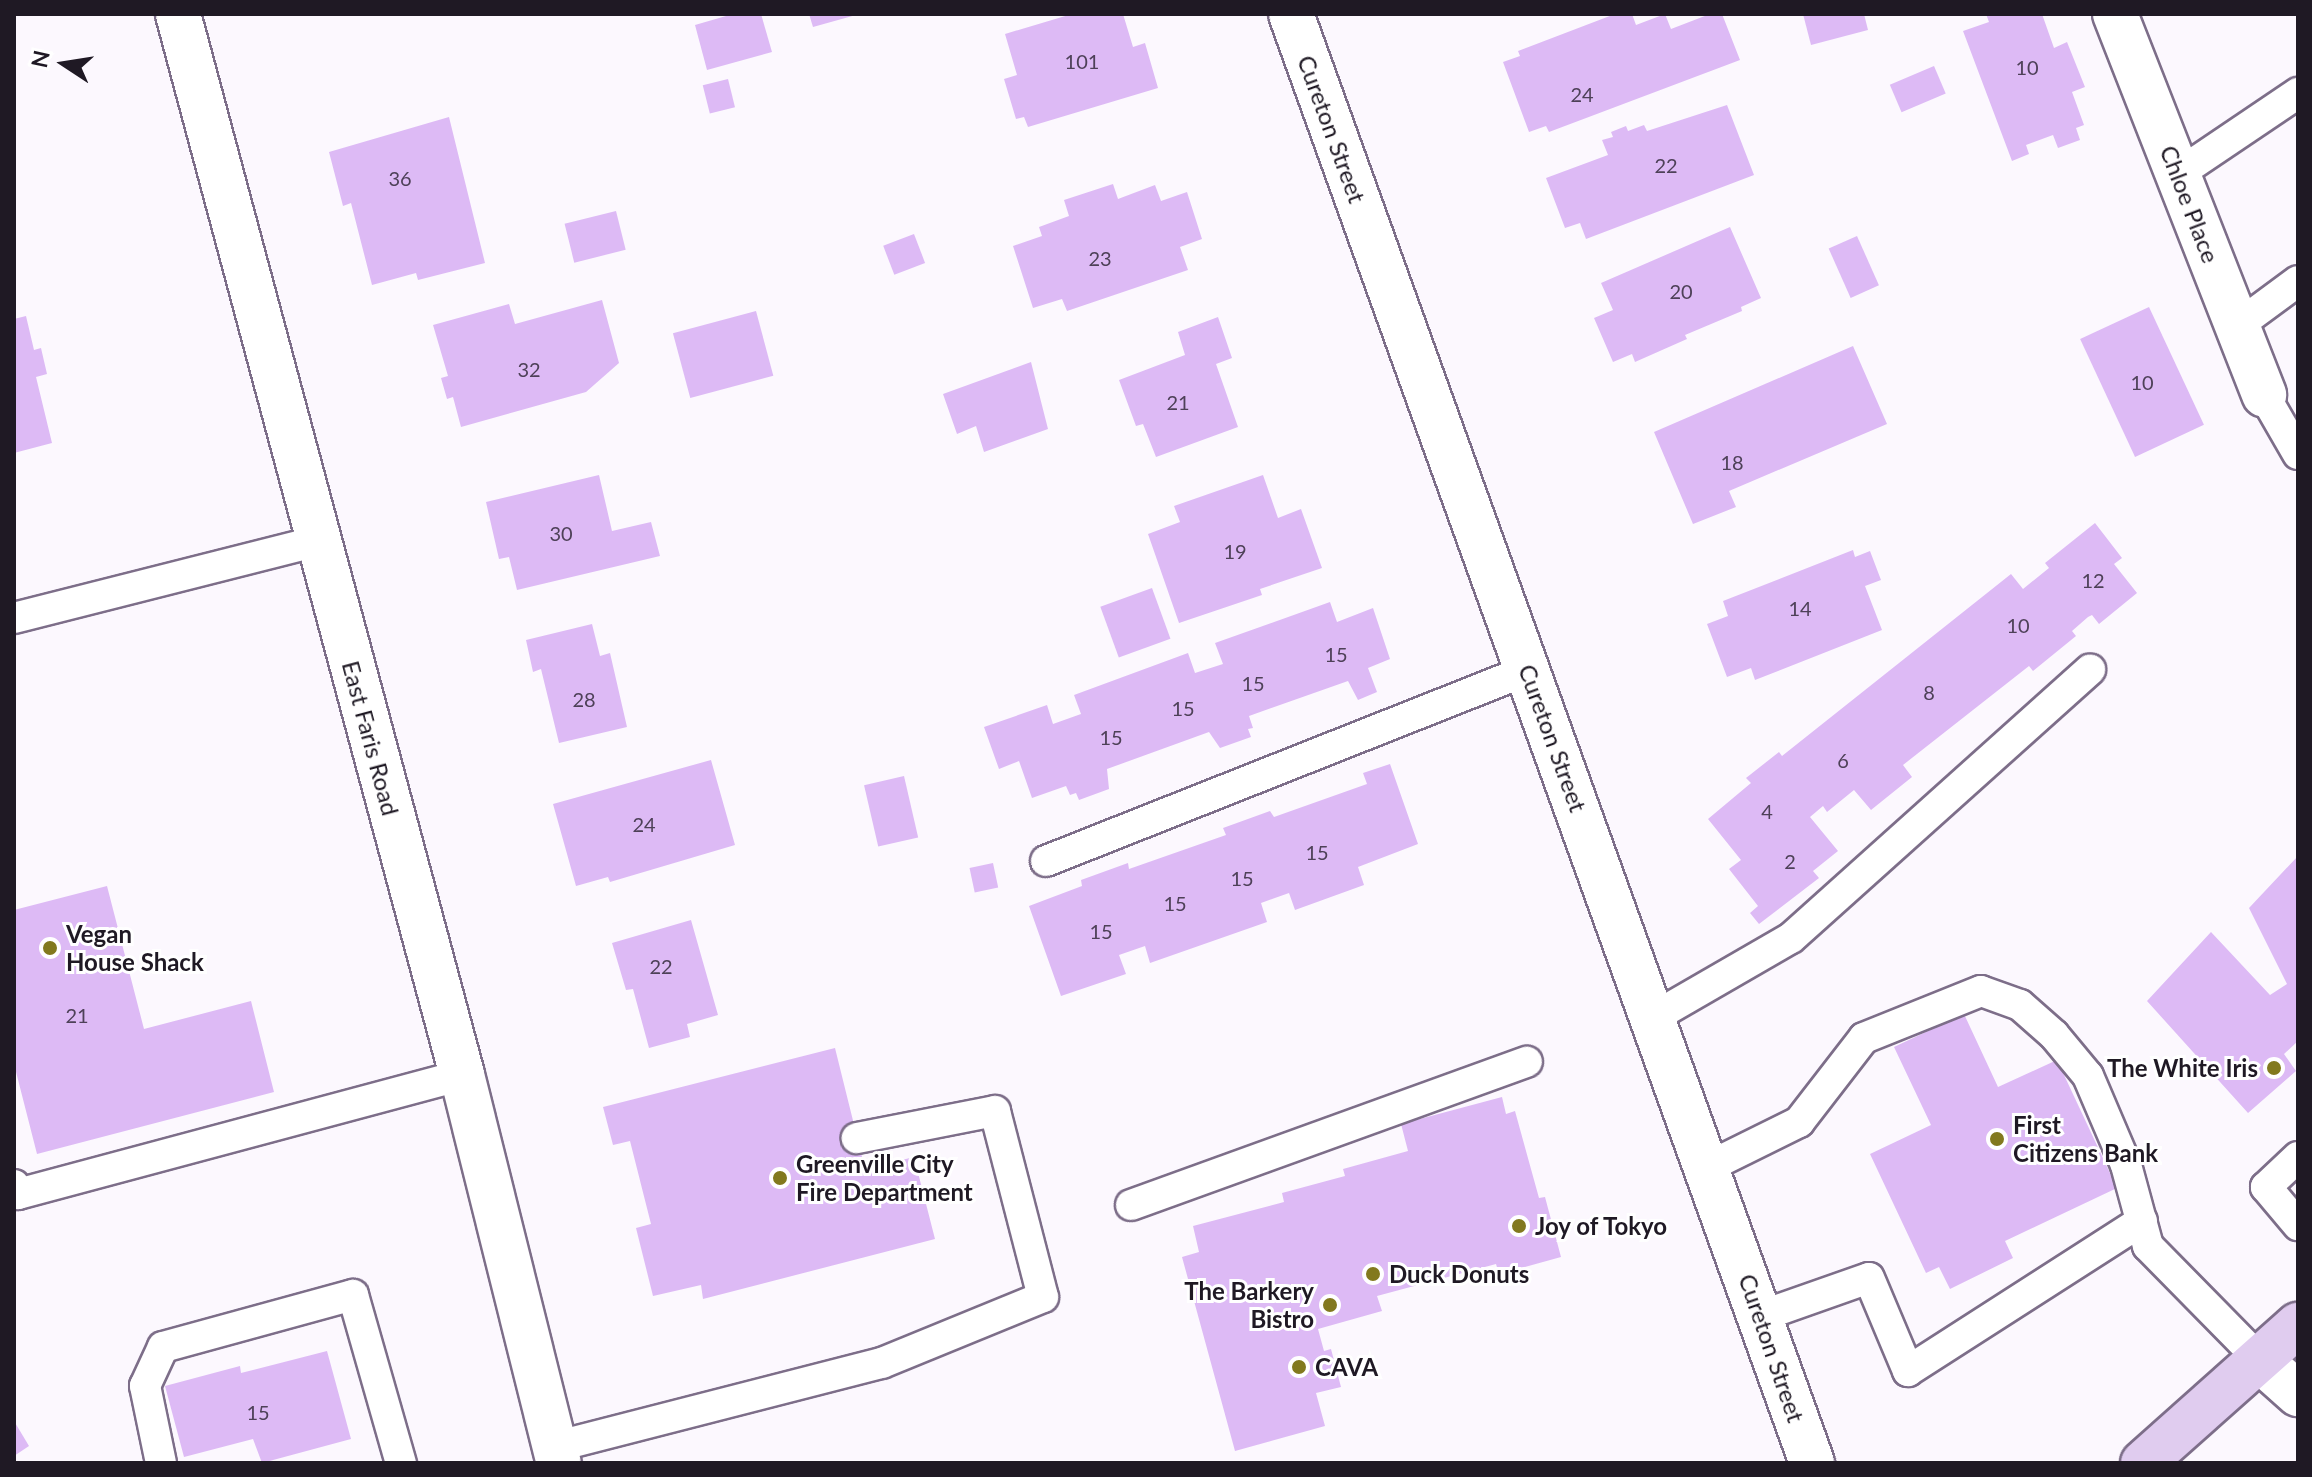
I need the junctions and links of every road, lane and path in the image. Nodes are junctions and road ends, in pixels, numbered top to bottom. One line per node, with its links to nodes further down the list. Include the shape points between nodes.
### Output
1 (178, 14): 10 (street, East Faris Road)
2 (2115, 14): 5 (street, Chloe Place)
3 (1304, 17): 12 (street, Cureton Street)
4 (2298, 93): 5 (lane)
5 (2178, 174): 7 (street, Chloe Place)
6 (2298, 281): 7 (lane)
7 (2237, 326): 8 (street, Chloe Place)
8 (2264, 395): 9 (lane)
9 (2298, 454)
10 (319, 541): 11 (lane); 17 (street, East Faris Road)
11 (14, 618)
12 (1528, 670): 14 (lane); 15 (street, Cureton Street)
13 (2090, 670): 15 (lane, via 1791,938)
14 (1046, 861)
15 (1654, 1017): 20 (street, Cureton Street)
16 (1527, 1062): 22 (lane)
17 (462, 1075): 21 (lane, via 18,1194); 29 (street, East Faris Road)
18 (857, 1138): 29 (lane, via 995,1111 1043,1297 882,1363)
19 (2298, 1157): 24 (lane, via 2266,1187)
20 (1708, 1167): 23 (lane, via 1799,1122 1864,1038 1981,991 2020,1005 2088,1076 2126,1165); 25 (street, Cureton Street)
21 (14, 1185)
22 (1131, 1205)
23 (2142, 1221): 25 (lane, via 1908,1371 1869,1278); 27 (lane, via 2148,1246)
24 (2298, 1225)
25 (1761, 1316): 32 (street, Cureton Street)
26 (2298, 1325): 27 (main road)
27 (2261, 1361): 28 (street); 33 (main road)
28 (2298, 1394)
29 (557, 1455)
30 (161, 1463): 31 (lane, via 145,1386 163,1347 353,1295)
31 (401, 1463)
32 (1812, 1463)
33 (2143, 1463)

